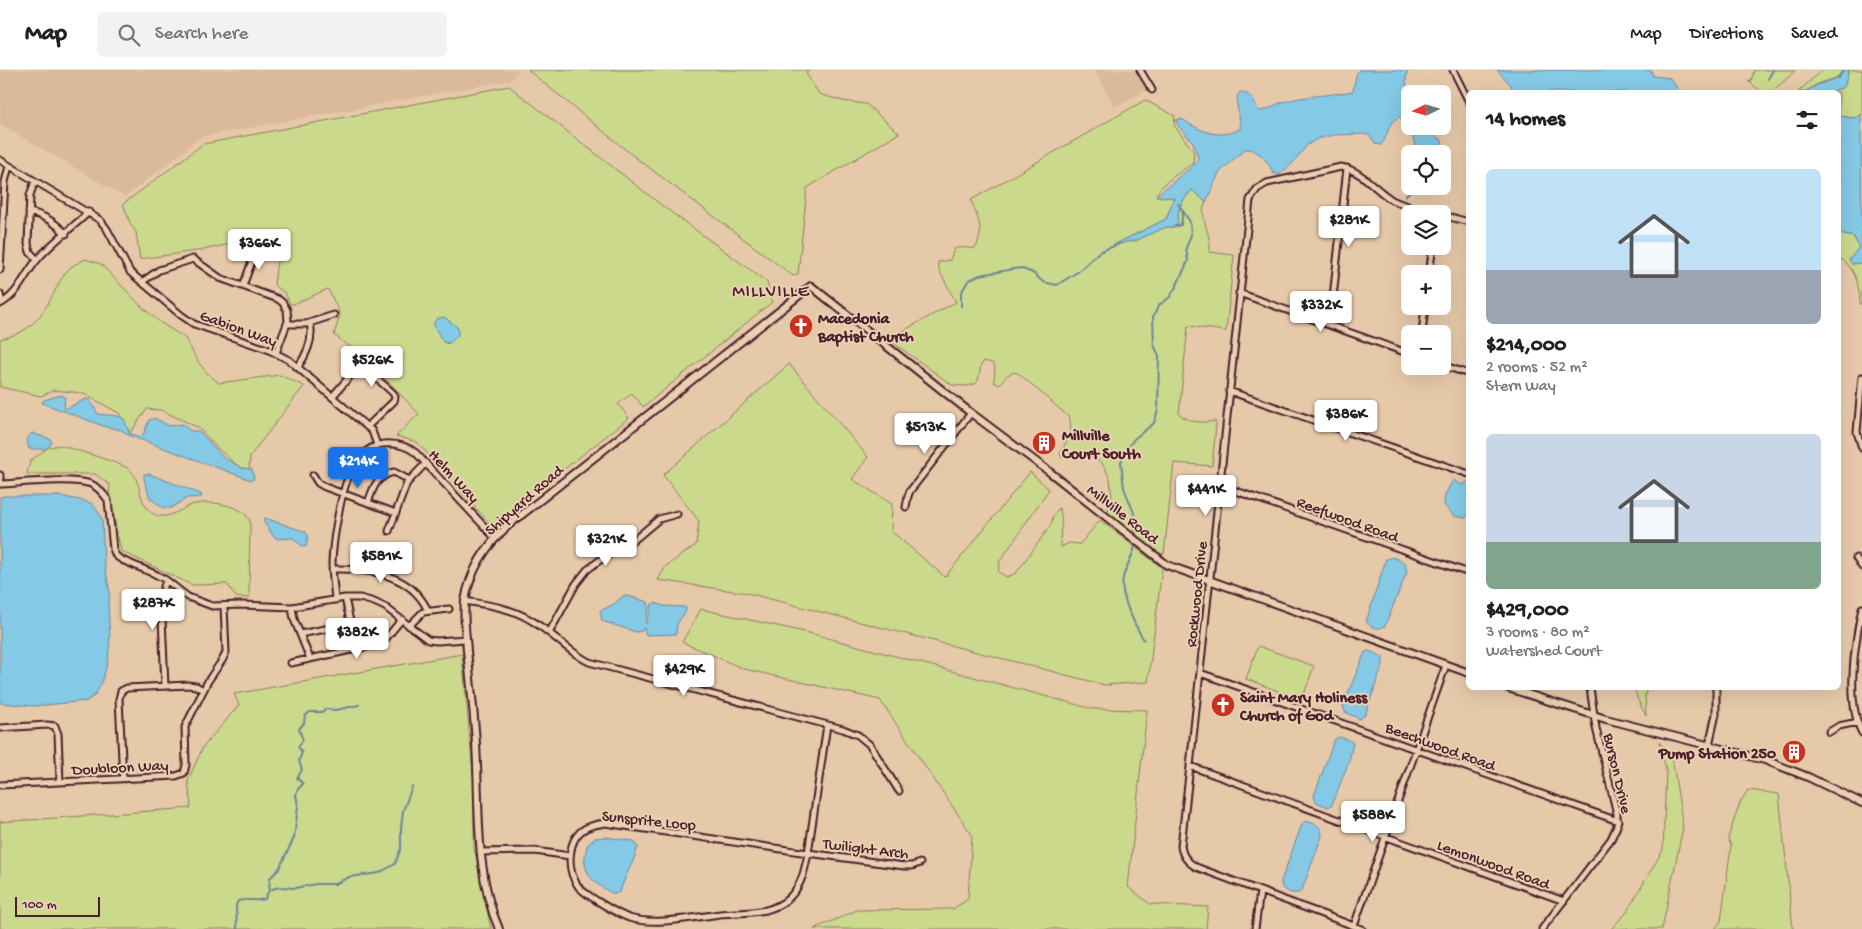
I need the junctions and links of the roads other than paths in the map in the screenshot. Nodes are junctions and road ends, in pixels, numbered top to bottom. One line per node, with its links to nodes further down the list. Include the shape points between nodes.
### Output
1 (1140, 70): 3 (street)
2 (1453, 70): 4 (street)
3 (1152, 90)
4 (1466, 96)
5 (0, 160): 6 (street, Gabion Way)
6 (9, 166): 8 (street, Gabion Way); 17 (street, via 5,182)
7 (1347, 168): 9 (street, via 1361,174 1383,194); 21 (street, Rockwood Drive, via 1335,167 1267,183 1256,190 1249,205); 27 (street)
8 (35, 181): 10 (street); 11 (street, Gabion Way)
9 (1409, 205)
10 (29, 212): 14 (street, via 41,215); 16 (street, via 28,244)
11 (89, 212): 14 (street); 18 (street, Gabion Way, via 104,224 127,267)
12 (1451, 217): 13 (street)
13 (1466, 221)
14 (66, 234): 16 (street)
15 (256, 250): 19 (street)
16 (37, 260): 23 (street, via 19,288)
17 (0, 270)
18 (142, 282): 19 (street, via 159,270 193,258 216,276); 29 (street, Gabion Way, via 194,324)
19 (243, 286): 26 (street, via 281,301 287,310)
20 (811, 286): 36 (street, Millville Road); 53 (street, Shipyard Road)
21 (1239, 293): 27 (street); 34 (street, Rockwood Drive)
22 (0, 294): 23 (street)
23 (1, 303)
24 (334, 314): 25 (street)
25 (310, 323): 26 (street); 30 (street, via 312,337)
26 (287, 324): 29 (street)
27 (1330, 325): 28 (street)
28 (1401, 351)
29 (276, 353): 30 (street, Gabion Way)
30 (298, 367): 35 (street, Gabion Way)
31 (1451, 368): 32 (street)
32 (1466, 373)
33 (1862, 377): 39 (street, via 1857,432)
34 (1230, 390): 41 (street); 46 (street, Rockwood Drive)
35 (332, 396): 37 (street, Gabion Way); 37 (street, via 361,366 393,393 394,402)
36 (971, 413): 49 (street, via 910,491); 59 (street, Millville Road, via 1162,561)
37 (367, 427): 38 (street, Gabion Way)
38 (378, 445): 40 (street, Helm Way, via 403,446); 47 (street, via 355,463)
39 (1862, 448)
40 (426, 463): 44 (street); 53 (street, Helm Way)
41 (1466, 473)
42 (0, 475): 45 (street)
43 (313, 475): 47 (street, via 321,485)
44 (409, 480): 48 (street, via 394,472 380,477); 50 (street)
45 (0, 484): 58 (street, via 75,481 95,486 108,500 116,556)
46 (1219, 485): 57 (street, Reefwood Road); 59 (street, Rockwood Drive)
47 (344, 494): 48 (street); 56 (street, via 335,530)
48 (368, 503): 50 (street)
49 (906, 507)
50 (396, 513): 52 (street)
51 (677, 514): 71 (street, via 659,519 634,540 587,570)
52 (389, 531)
53 (495, 538): 62 (street, Shipyard Road, via 477,564)
54 (1856, 558): 55 (street)
55 (1862, 566)
56 (332, 570): 61 (street); 67 (street, via 365,570 390,577 422,599)
57 (1466, 572)
58 (166, 580): 63 (street, via 196,600 212,606); 80 (street, via 161,596)
59 (1209, 580): 77 (street, Millville Road); 79 (street, Rockwood Drive)
60 (345, 598): 61 (street); 68 (street, via 374,602); 69 (street)
61 (335, 600): 64 (street)
62 (465, 601): 71 (street, via 516,612); 73 (street, Shipyard Road)
63 (224, 606): 64 (street); 81 (street, Doubloon Way, via 226,652)
64 (292, 608): 72 (street)
65 (1862, 608): 86 (street, via 1852,686)
66 (449, 609): 67 (street)
67 (428, 610): 70 (street)
68 (402, 619): 70 (street); 74 (street, via 382,643)
69 (351, 624): 72 (street); 74 (street)
70 (409, 626): 73 (street, via 432,641)
71 (550, 633): 87 (street, via 589,662)
72 (300, 634): 75 (street)
73 (466, 639): 101 (street, Shipyard Road, via 478,774)
74 (356, 650): 75 (street)
75 (310, 659): 76 (street)
76 (291, 663)
77 (1446, 665): 78 (street, Millville Road); 92 (street)
78 (1466, 672)
79 (1200, 673): 92 (street, Beechwood Road); 93 (street, Rockwood Drive)
80 (165, 686): 81 (street, via 192,686); 94 (street, via 121,691)
81 (203, 690): 94 (street, Doubloon Way, via 185,728 184,773)
82 (1514, 690): 85 (street)
83 (1590, 690): 85 (street, Burson Drive)
84 (1716, 690): 91 (street, via 1716,714)
85 (1593, 715): 91 (street); 99 (street, Burson Drive)
86 (1858, 722): 89 (street); 90 (street)
87 (826, 725): 97 (street, via 858,735 870,745); 102 (street)
88 (0, 728): 95 (street, via 55,726)
89 (1829, 732)
90 (1862, 733)
91 (1709, 745): 98 (street, via 1787,767)
92 (1416, 750): 99 (street, Beechwood Road); 100 (street)
93 (1190, 766): 100 (street, Lemonwood Road); 105 (street, Rockwood Drive, via 1181,846 1184,856 1192,865)
94 (123, 779): 95 (street, Doubloon Way)
95 (60, 782): 96 (street, Doubloon Way)
96 (0, 785)
97 (899, 791)
98 (1862, 803)
99 (1618, 821): 106 (street, Burson Drive, via 1615,833)
100 (1385, 837): 106 (street, Lemonwood Road); 107 (street)
101 (480, 852): 103 (street, via 535,851); 108 (street, Shipyard Road, via 489,901)
102 (808, 852): 103 (street, Sunsprite Loop, via 605,824 585,828 572,844); 103 (street, via 797,889 776,906 767,910 653,921 628,918 586,894 575,881); 104 (street, Twilight Arch, via 904,866)
103 (570, 856)
104 (920, 863)
105 (1260, 891): 107 (street, Rockwood Drive); 109 (street)
106 (1564, 902): 111 (street, Burson Drive)
107 (1354, 926): 110 (street, Rockwood Drive)
108 (499, 929)
109 (1255, 929)
110 (1362, 929)
111 (1542, 929)

